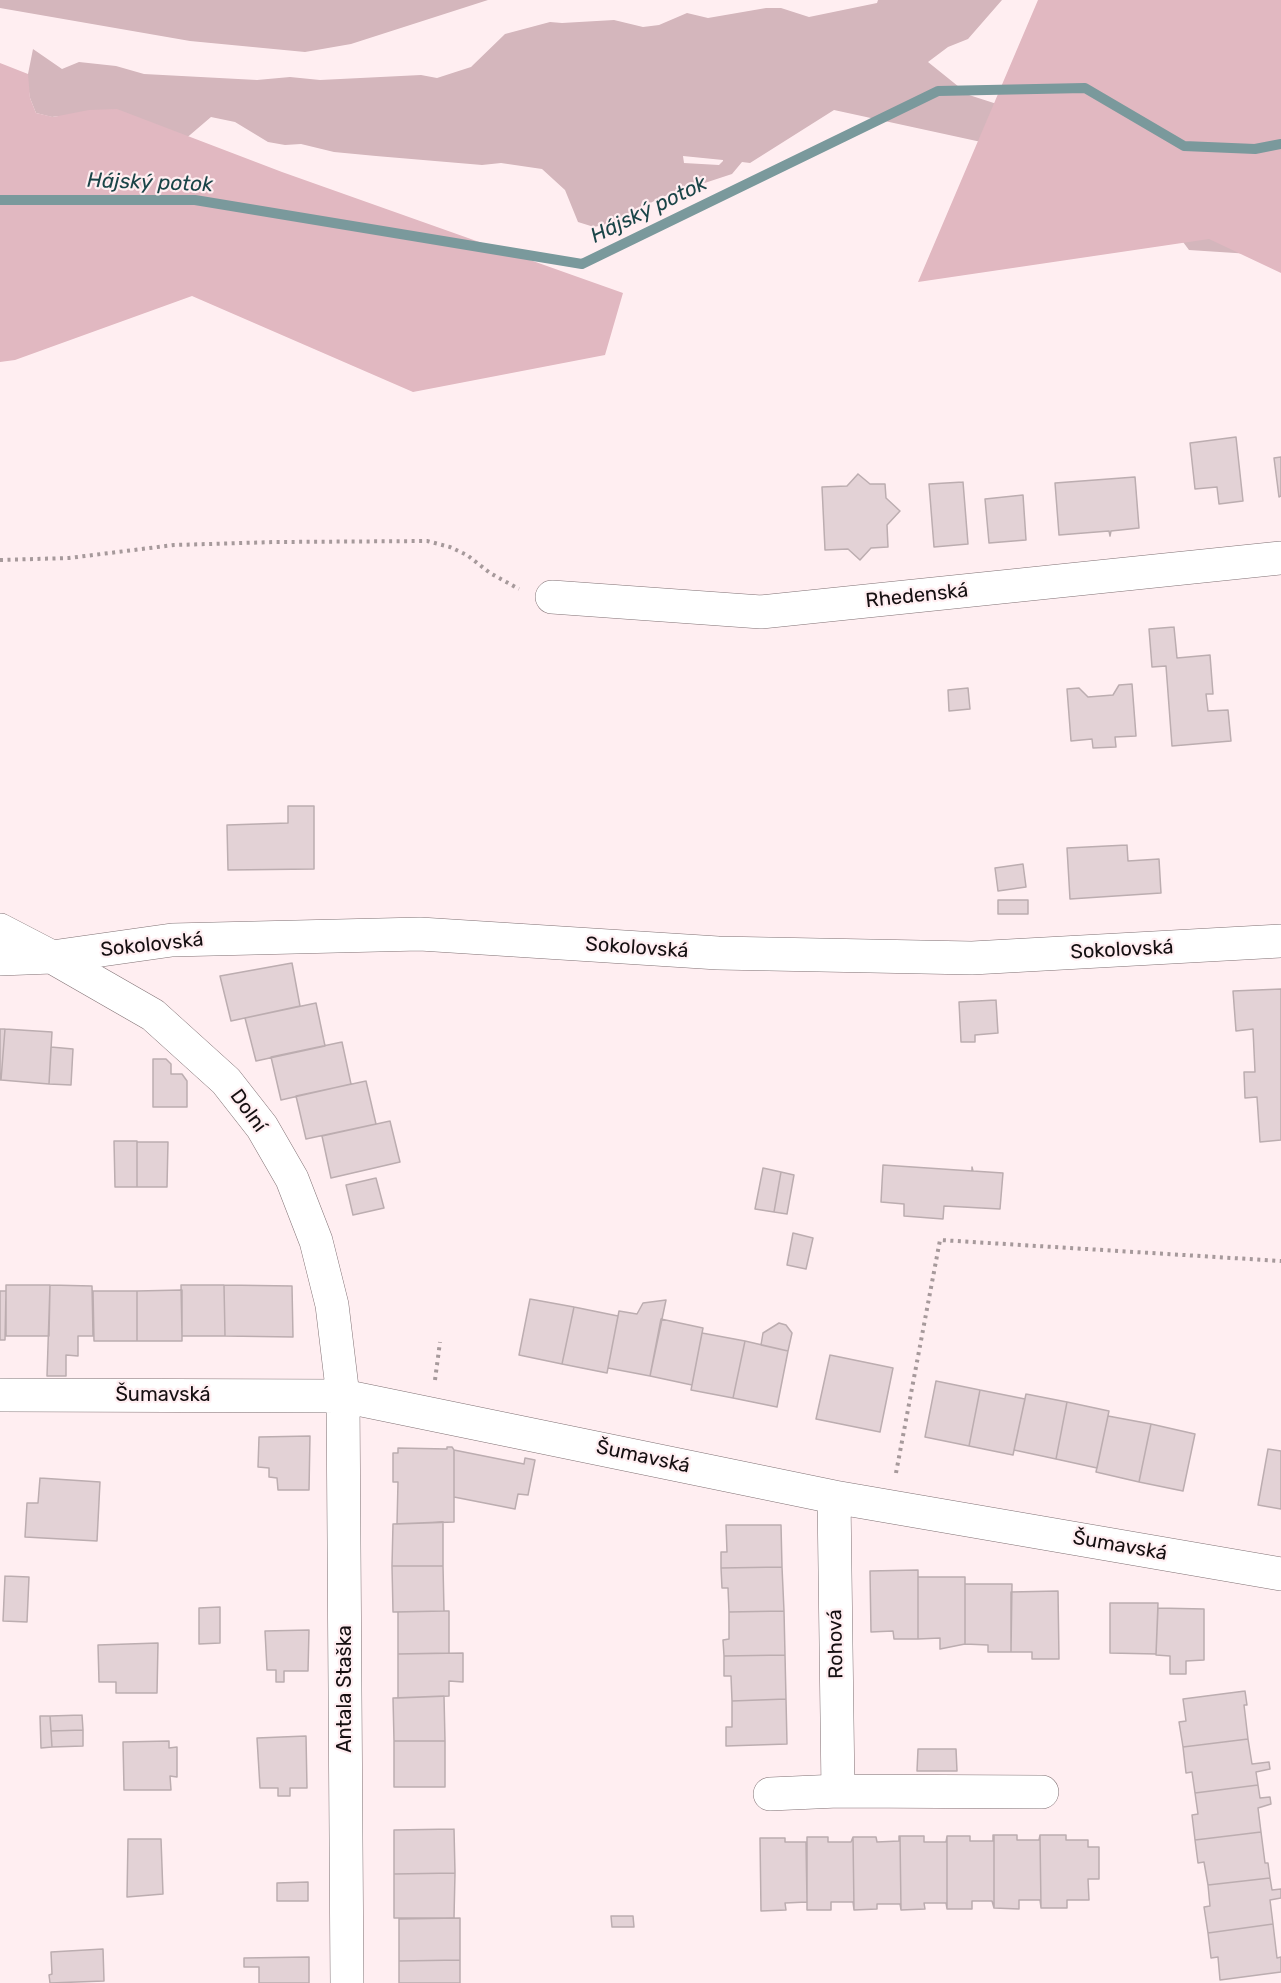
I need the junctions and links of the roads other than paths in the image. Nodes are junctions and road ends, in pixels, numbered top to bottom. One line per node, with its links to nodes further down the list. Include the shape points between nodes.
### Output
1 (1281, 558): 2 (street, Rhedenská, via 761,612)
2 (552, 597)
3 (0, 930): 5 (street)
4 (1281, 941): 5 (street, Sokolovská, via 972,958 718,953 420,934 172,940)
5 (52, 957): 6 (street); 8 (street, Dolní, via 153,1015 226,1081 262,1127 292,1179 316,1241 332,1305)
6 (0, 959)
7 (0, 1395): 8 (street, Šumavská)
8 (343, 1396): 9 (street, Šumavská); 14 (street, Antala Staška)
9 (834, 1497): 10 (street, Šumavská); 11 (street, Rohová)
10 (1281, 1574)
11 (838, 1791): 12 (street); 13 (street)
12 (1042, 1792)
13 (770, 1794)
14 (347, 1983)

